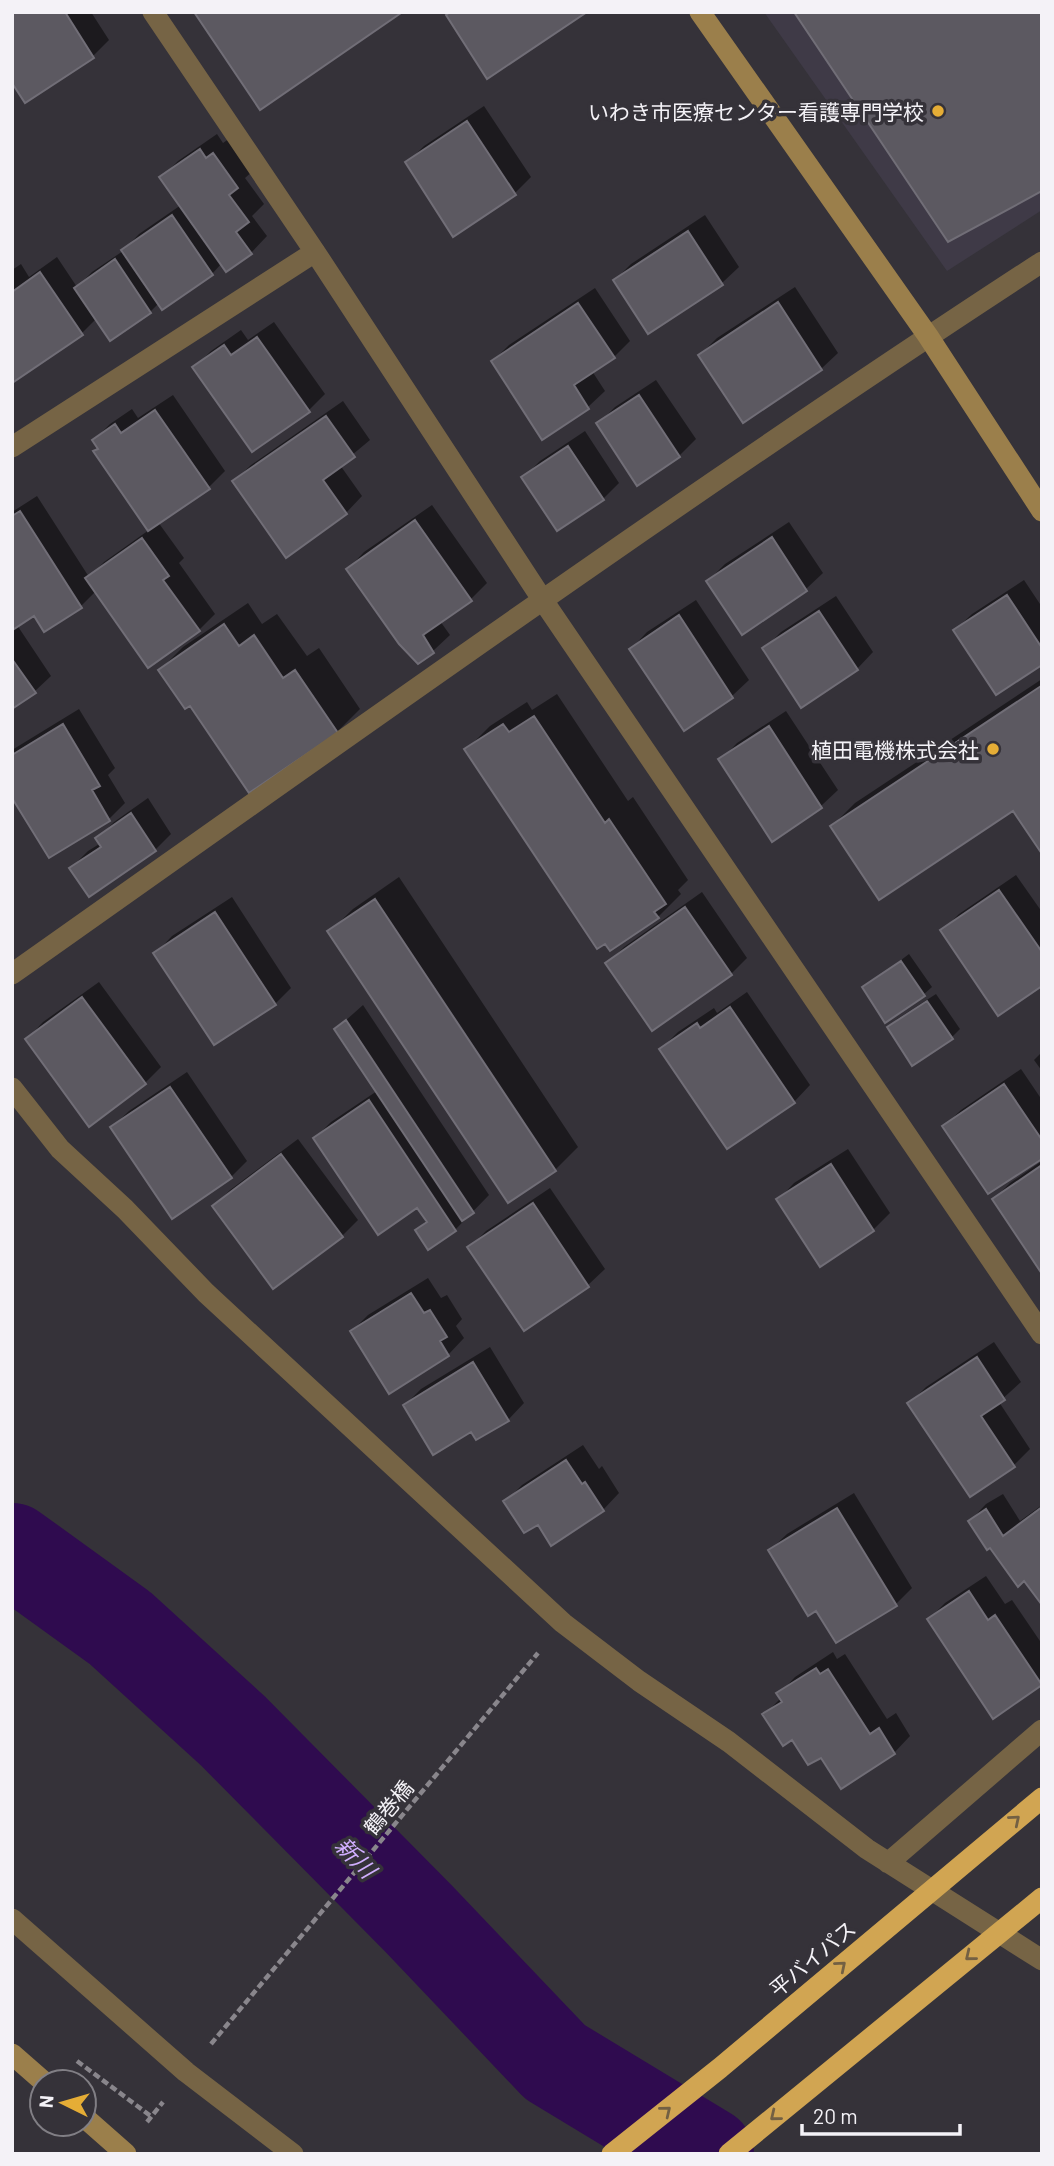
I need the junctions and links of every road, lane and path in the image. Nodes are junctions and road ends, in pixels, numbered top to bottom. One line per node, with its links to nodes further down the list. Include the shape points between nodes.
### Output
1 (153, 12): 3 (street)
2 (700, 12): 5 (street)
3 (315, 253): 6 (street); 8 (street)
4 (1042, 262): 5 (street)
5 (928, 336): 7 (street); 8 (street)
6 (12, 447)
7 (1042, 511)
8 (542, 599): 9 (street); 11 (street)
9 (12, 974)
10 (12, 1088): 12 (street, via 60,1149 206,1293)
11 (1042, 1334)
12 (564, 1623): 15 (street); 20 (path, 鶴巻橋)
13 (1042, 1730): 15 (street)
14 (1042, 1798): 28 (highway, 平バイパス, one-way to 14, bridge)
15 (888, 1863): 19 (street)
16 (1042, 1898): 29 (highway, one-way to 29, bridge)
17 (12, 1919): 27 (street, via 186,2072)
18 (1042, 1935): 19 (street)
19 (1033, 1954)
20 (211, 2044)
21 (12, 2054): 23 (street)
22 (86, 2067): 24 (path)
23 (28, 2068)
24 (152, 2117)
25 (98, 2129): 26 (street)
26 (126, 2154)
27 (293, 2154)
28 (612, 2154)
29 (729, 2154)

